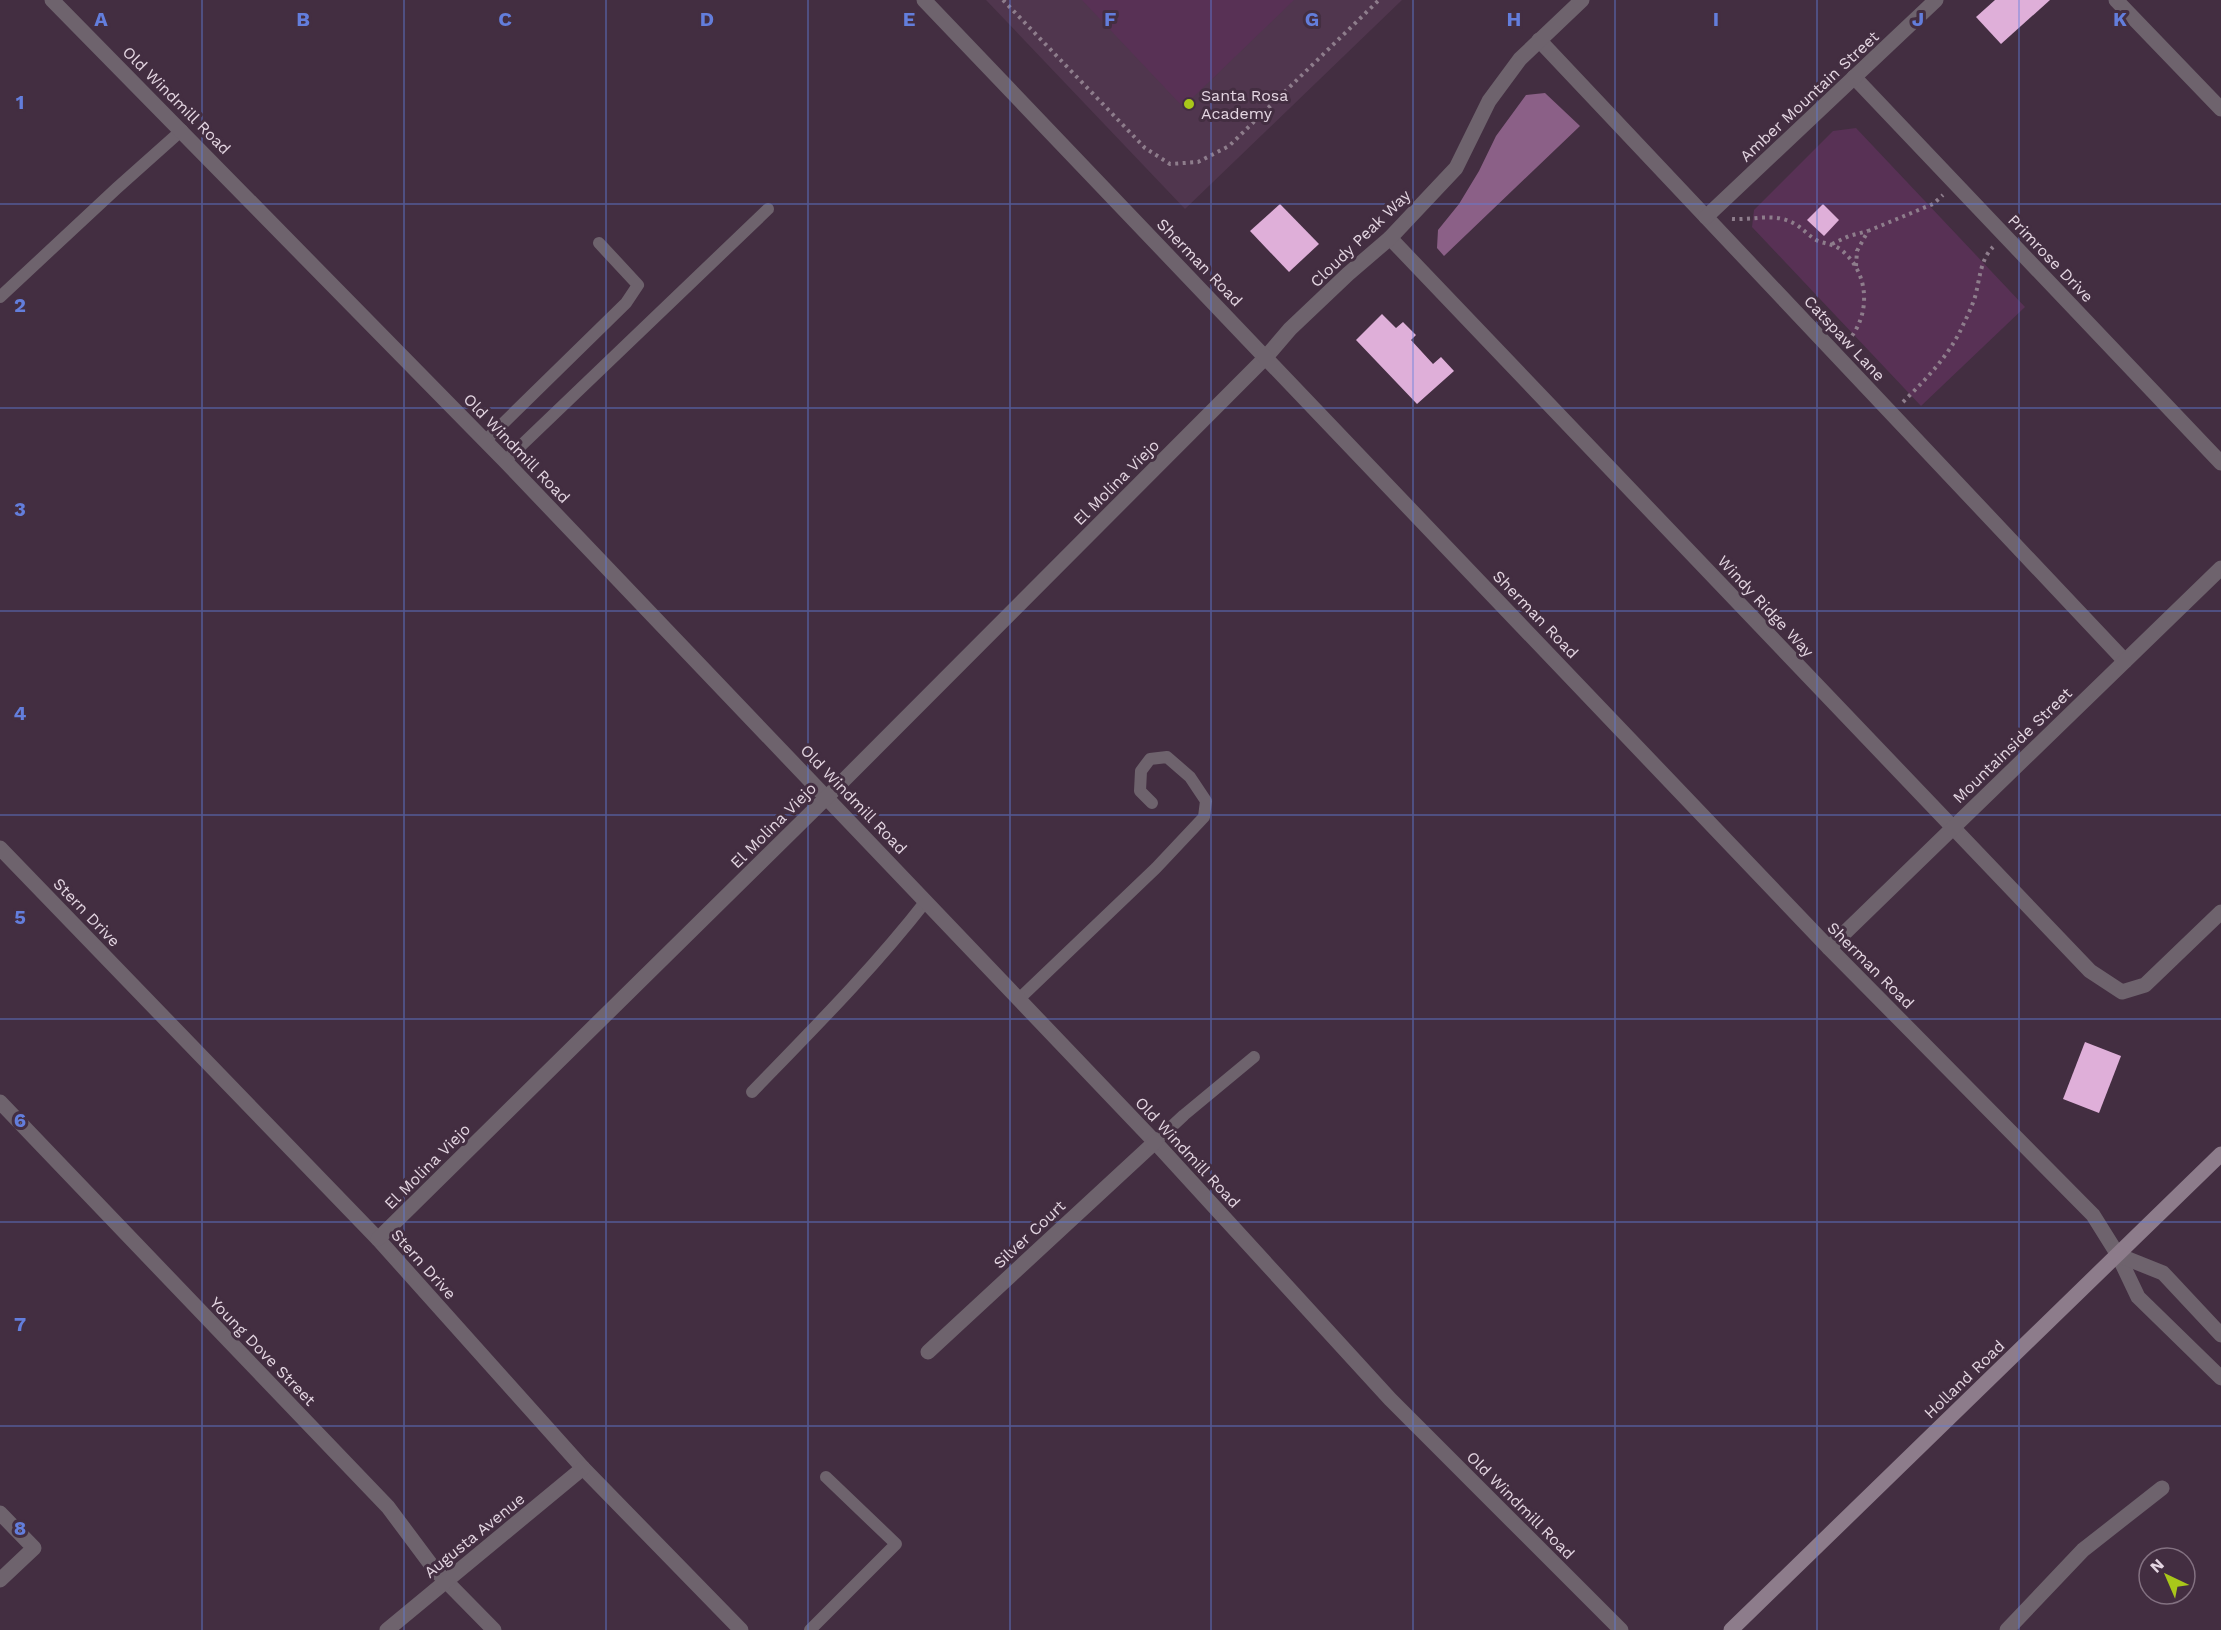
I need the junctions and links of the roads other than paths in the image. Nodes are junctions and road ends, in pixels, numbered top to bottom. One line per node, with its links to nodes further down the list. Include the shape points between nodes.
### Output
1 (52, 0): 9 (street, Old Windmill Road)
2 (924, 0): 15 (street, Sherman Road)
3 (1582, 0): 6 (street, Cloudy Peak Way)
4 (1936, 0): 7 (street, Amber Mountain Street)
5 (2116, 0): 8 (street)
6 (1539, 40): 11 (street, Catspaw Lane); 12 (street, Cloudy Peak Way, via 1489,101 1455,168)
7 (1854, 78): 11 (street, Amber Mountain Street); 18 (street, Primrose Drive)
8 (2221, 109)
9 (182, 130): 14 (lane); 16 (street, Old Windmill Road)
10 (768, 209): 17 (lane)
11 (1706, 217): 20 (street, Catspaw Lane)
12 (1390, 238): 15 (street, Cloudy Peak Way, via 1290,329); 23 (street, Windy Ridge Way)
13 (598, 243): 16 (lane, via 638,285 626,303)
14 (0, 297)
15 (1266, 357): 21 (street, El Molina Viejo); 27 (street, Sherman Road)
16 (485, 441): 17 (street, Old Windmill Road)
17 (505, 461): 21 (street, Old Windmill Road)
18 (2221, 463)
19 (2221, 568): 20 (street, Mountainside Street)
20 (2125, 661): 23 (street, Mountainside Street)
21 (827, 797): 25 (street, Old Windmill Road); 34 (street, El Molina Viejo)
22 (1152, 803): 28 (lane, via 1140,791 1141,771 1150,759 1167,757 1190,777 1206,801 1204,817 1156,868)
23 (1951, 828): 26 (street, Windy Ridge Way, via 2090,971 2122,992 2145,985); 27 (street, Mountainside Street)
24 (0, 848): 34 (street, Stern Drive)
25 (927, 901): 28 (street, Old Windmill Road); 30 (lane, via 849,991)
26 (2221, 912)
27 (1829, 948): 35 (street, Sherman Road, via 2093,1215)
28 (1019, 999): 32 (street, Old Windmill Road)
29 (1254, 1057): 32 (lane)
30 (752, 1092)
31 (0, 1102): 44 (street, Young Dove Street, via 388,1507)
32 (1155, 1142): 37 (street, Silver Court); 49 (street, Old Windmill Road, via 1390,1399)
33 (2221, 1154): 35 (main road, Holland Road)
34 (378, 1239): 39 (street, Stern Drive)
35 (2118, 1255): 36 (street, via 2163,1273); 38 (street, Sherman Road, via 2138,1297); 50 (main road, Holland Road)
36 (2221, 1335)
37 (928, 1352)
38 (2221, 1378)
39 (584, 1468): 44 (street, Augusta Avenue); 47 (street, Stern Drive)
40 (826, 1477): 48 (lane, via 896,1544)
41 (2162, 1488): 51 (street, via 2084,1550)
42 (0, 1513): 43 (street, via 34,1548)
43 (0, 1580)
44 (446, 1581): 45 (street, Augusta Avenue); 46 (street, Young Dove Street)
45 (387, 1630)
46 (494, 1630)
47 (741, 1630)
48 (810, 1630)
49 (1621, 1630)
50 (1731, 1630)
51 (2007, 1630)

